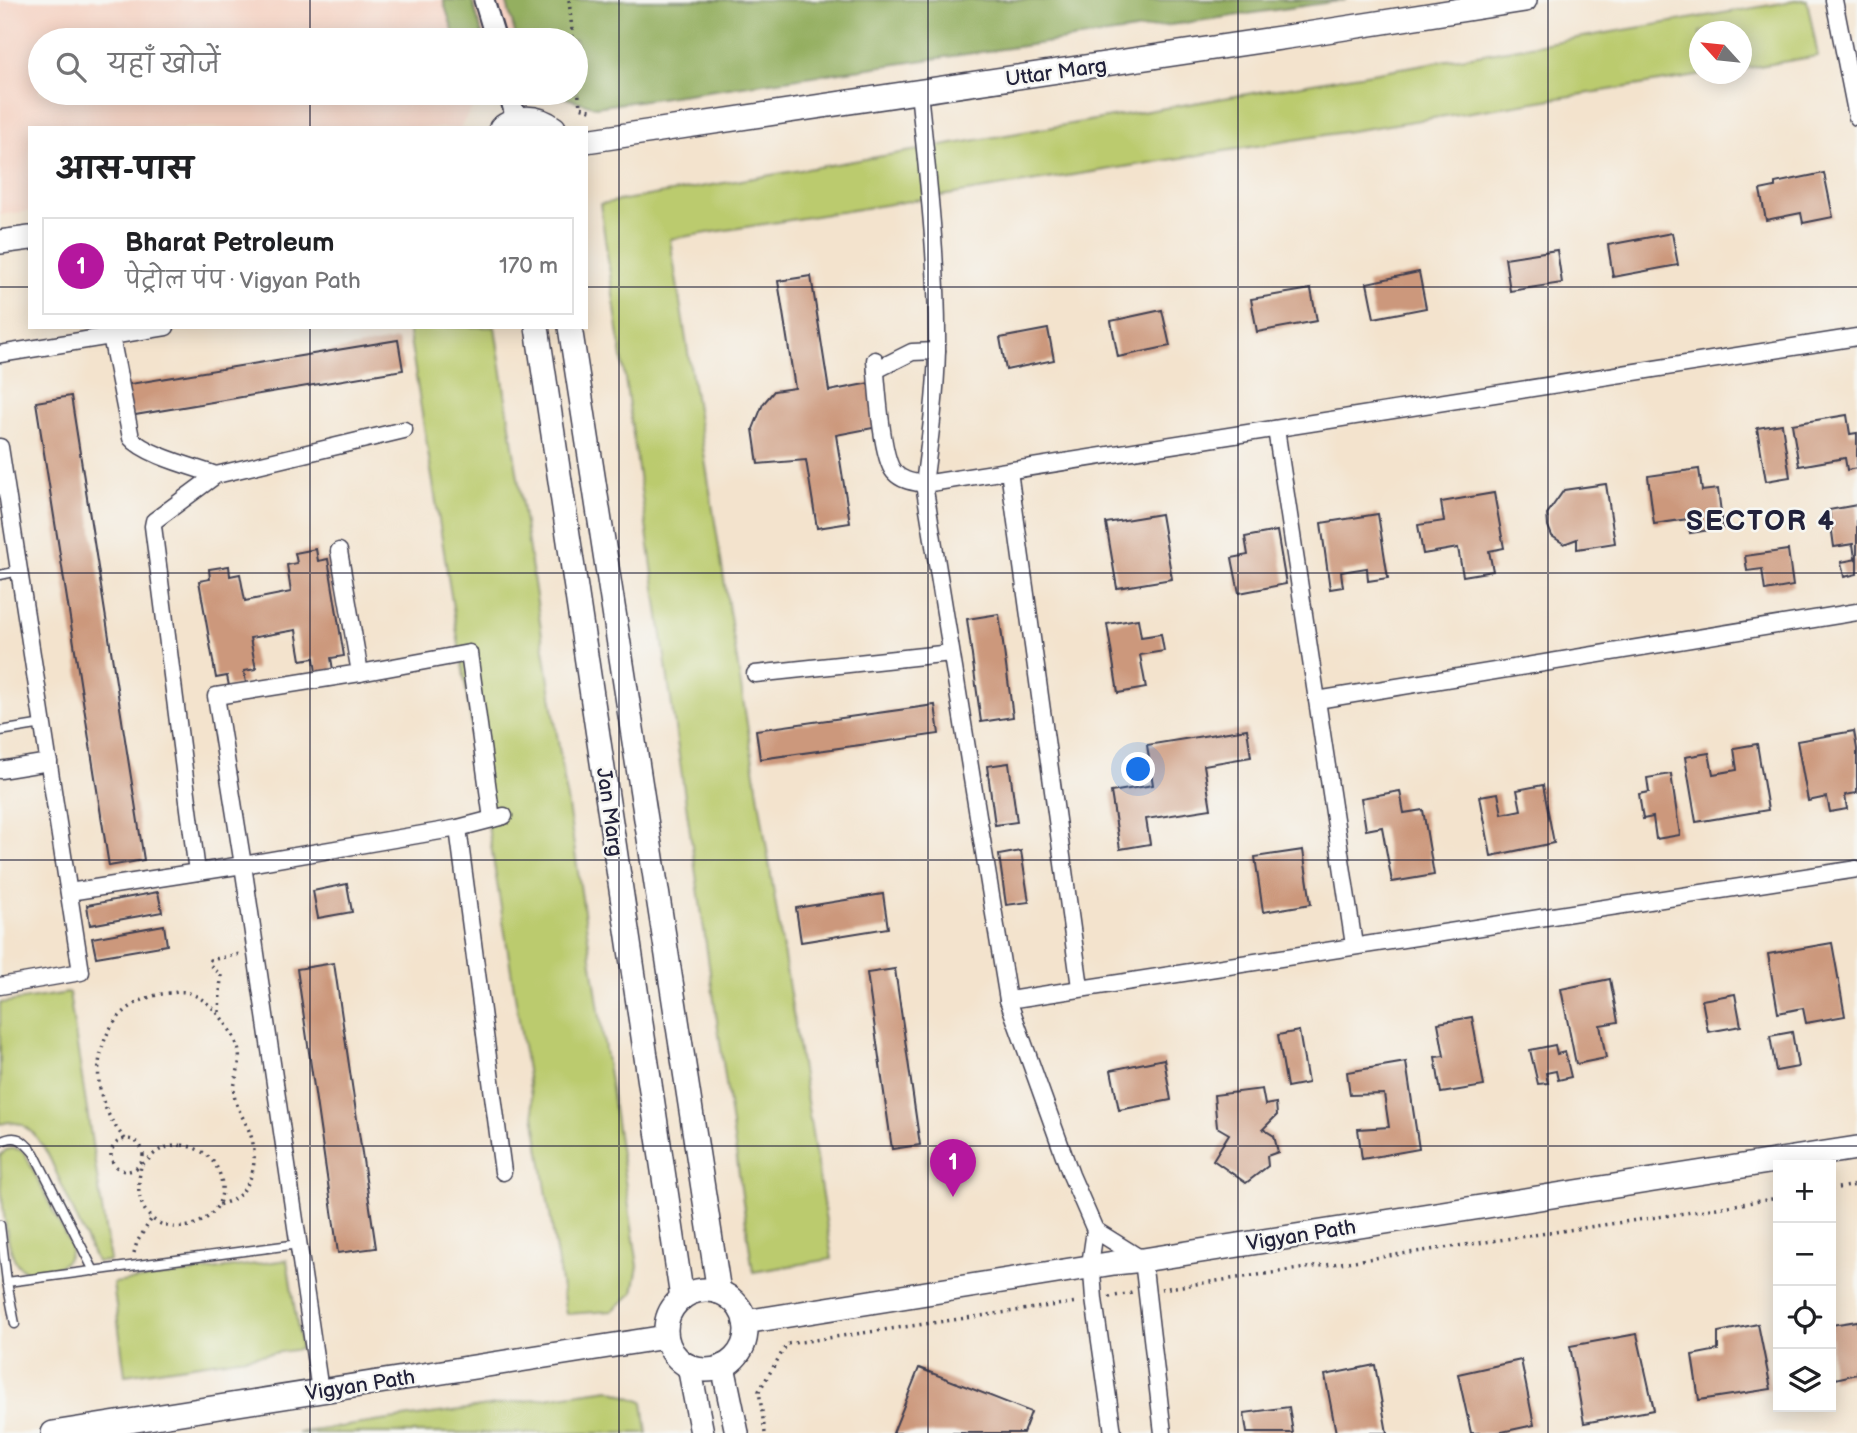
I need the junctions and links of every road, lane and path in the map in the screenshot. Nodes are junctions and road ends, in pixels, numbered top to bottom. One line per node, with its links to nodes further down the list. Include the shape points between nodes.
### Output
1 (484, 0): 5 (street)
2 (569, 0): 6 (path)
3 (1525, 0): 7 (main road, Uttar Marg)
4 (1834, 0): 11 (street)
5 (492, 28)
6 (572, 28)
7 (919, 92): 14 (main road, Uttar Marg); 22 (street, via 934,230)
8 (509, 105): 12 (street)
9 (580, 105): 10 (path)
10 (594, 111)
11 (1857, 117)
12 (509, 123): 13 (main road, via 534,118)
13 (550, 126)
14 (588, 141)
15 (28, 237): 16 (main road)
16 (0, 242)
17 (154, 329): 20 (street)
18 (537, 329): 74 (main road, Jan Marg)
19 (570, 329): 73 (main road, Jan Marg)
20 (111, 336): 23 (street); 28 (street, via 131,438 147,451)
21 (1857, 337): 24 (street)
22 (937, 351): 29 (street); 29 (street, via 912,352 875,365 892,471 903,480)
23 (0, 354)
24 (1276, 429): 27 (street); 38 (street)
25 (404, 430): 28 (street)
26 (0, 447): 30 (street)
27 (1009, 471): 29 (street); 51 (street)
28 (216, 475): 46 (street, via 157,518 153,526)
29 (924, 484): 35 (street)
30 (3, 492): 32 (street)
31 (338, 551): 36 (street)
32 (19, 571): 33 (lane); 39 (street)
33 (0, 575)
34 (1857, 612): 38 (street)
35 (951, 653): 37 (street); 52 (street)
36 (360, 673): 43 (street, via 469,653 498,818); 44 (street, via 216,696)
37 (755, 674)
38 (1317, 700): 48 (street)
39 (43, 724): 40 (lane); 41 (street)
40 (0, 731)
41 (49, 762): 42 (street); 47 (street)
42 (0, 770)
43 (458, 828): 44 (street); 58 (street)
44 (243, 864): 46 (street); 49 (street)
45 (1857, 869): 48 (street)
46 (197, 872): 47 (street)
47 (69, 892): 50 (street, via 81,972)
48 (1354, 945): 51 (street)
49 (255, 951): 53 (path, via 210,960 221,975); 66 (street)
50 (0, 986)
51 (1080, 987): 52 (street)
52 (1008, 1000): 65 (street)
53 (219, 1014): 54 (path, via 185,992 158,994 123,1011 104,1039 98,1078 106,1112); 62 (path, via 237,1044 240,1059 233,1089 255,1158 243,1191)
54 (125, 1139): 57 (path, via 139,1144 144,1154); 57 (path, via 112,1148 113,1164 127,1172)
55 (0, 1142): 70 (lane, via 9,1137 22,1140 34,1153)
56 (1857, 1148): 67 (main road, Vigyan Path)
57 (141, 1165): 62 (path, via 168,1146 196,1147 208,1155 221,1178); 63 (path, via 138,1190)
58 (503, 1172)
59 (1857, 1185): 60 (path)
60 (1836, 1188)
61 (1773, 1199): 72 (path)
62 (218, 1205): 63 (path, via 199,1224 186,1228 172,1228)
63 (152, 1217): 68 (path, via 137,1242)
64 (0, 1225): 71 (lane)
65 (1095, 1230): 67 (street); 69 (street)
66 (299, 1244): 68 (lane); 81 (street)
67 (1143, 1260): 69 (main road, Vigyan Path); 72 (street)
68 (133, 1266): 70 (lane)
69 (1092, 1266): 75 (street); 76 (main road, Vigyan Path)
70 (94, 1271): 71 (lane)
71 (7, 1282): 77 (lane)
72 (1146, 1291): 75 (path); 87 (street)
73 (719, 1292): 74 (main road, via 699,1290); 76 (main road, via 735,1302)
74 (682, 1298): 78 (main road, via 673,1307)
75 (1094, 1299): 85 (path, via 786,1344 759,1391); 86 (street)
76 (746, 1322): 80 (main road, via 739,1352)
77 (15, 1325)
78 (666, 1337): 79 (main road, via 671,1349); 81 (main road, Vigyan Path)
79 (689, 1366): 80 (main road); 83 (main road)
80 (723, 1366): 84 (main road)
81 (320, 1391): 82 (main road, Vigyan Path)
82 (53, 1433)
83 (702, 1433)
84 (737, 1433)
85 (765, 1433)
86 (1113, 1433)
87 (1163, 1433)

